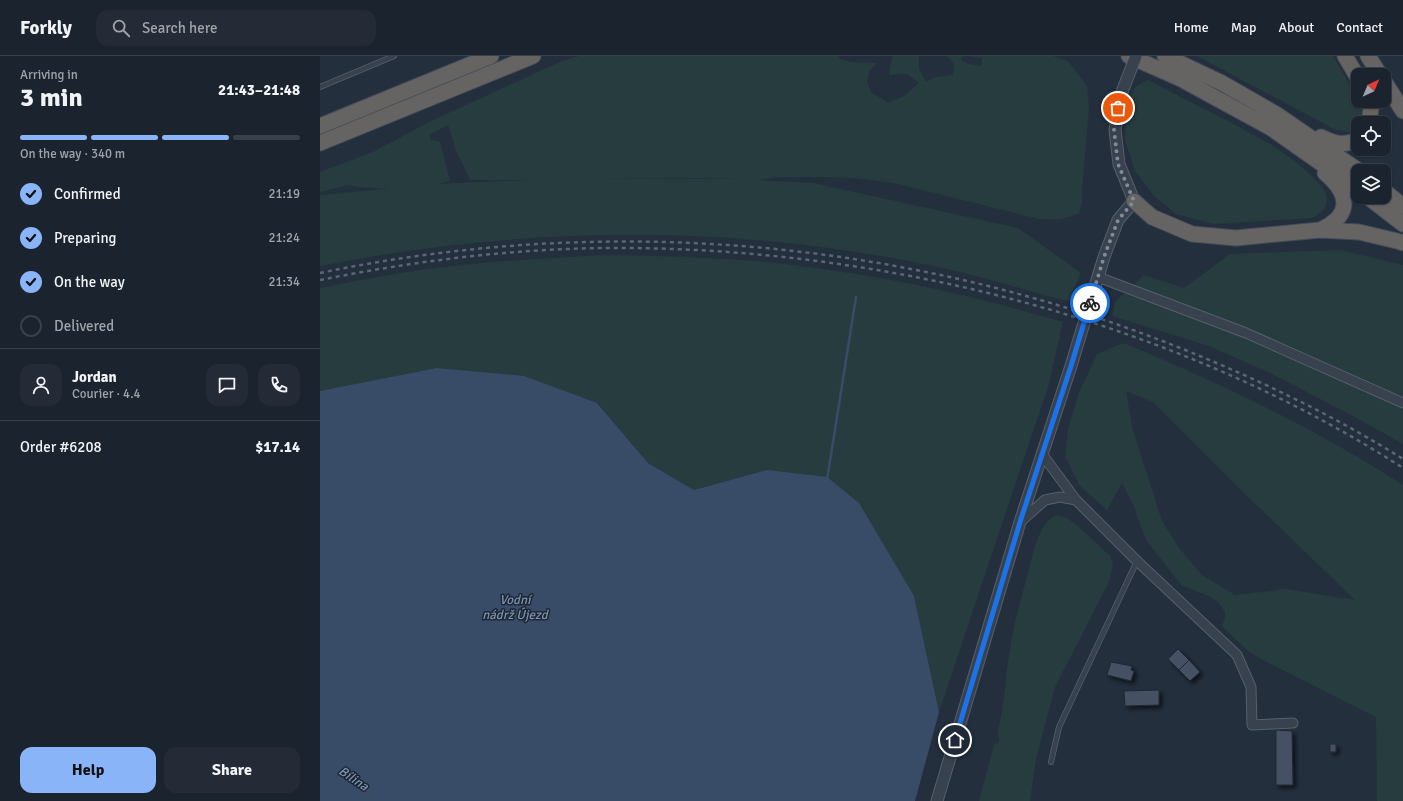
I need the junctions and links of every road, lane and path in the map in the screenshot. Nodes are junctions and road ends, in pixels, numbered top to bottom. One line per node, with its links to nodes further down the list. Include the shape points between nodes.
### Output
1 (394, 56): 11 (lane)
2 (491, 56): 15 (highway)
3 (533, 56): 16 (highway)
4 (1129, 56): 14 (highway)
5 (1136, 56): 21 (street, bridge, via 1120,97 1114,130 1118,164)
6 (1165, 56): 14 (highway, via 1222,83)
7 (1345, 56): 9 (highway)
8 (1368, 56): 10 (highway)
9 (1352, 68)
10 (1376, 68)
11 (320, 87)
12 (1391, 92): 13 (highway)
13 (1403, 111)
14 (1273, 121): 17 (highway, via 1331,142); 18 (highway); 19 (highway); 25 (highway, via 1341,190 1344,209 1330,226)
15 (320, 126)
16 (320, 143)
17 (1351, 143)
18 (1351, 166)
19 (1351, 183)
20 (1391, 197): 23 (highway)
21 (1134, 201): 25 (highway, via 1152,218 1192,234 1236,238); 27 (street, via 1118,220)
22 (1377, 204): 24 (highway)
23 (1403, 206)
24 (1403, 224)
25 (1320, 230): 26 (highway, via 1359,232)
26 (1403, 243)
27 (1098, 276): 28 (street, via 1246,333); 29 (street)
28 (1403, 403)
29 (1042, 454): 30 (street); 31 (street)
30 (1076, 500): 31 (street, via 1060,497 1045,500); 32 (street)
31 (1020, 522): 35 (street)
32 (1136, 562): 33 (street, via 1236,655 1251,687 1252,725); 34 (lane, via 1059,727)
33 (1293, 723)
34 (1051, 762)
35 (937, 801)

